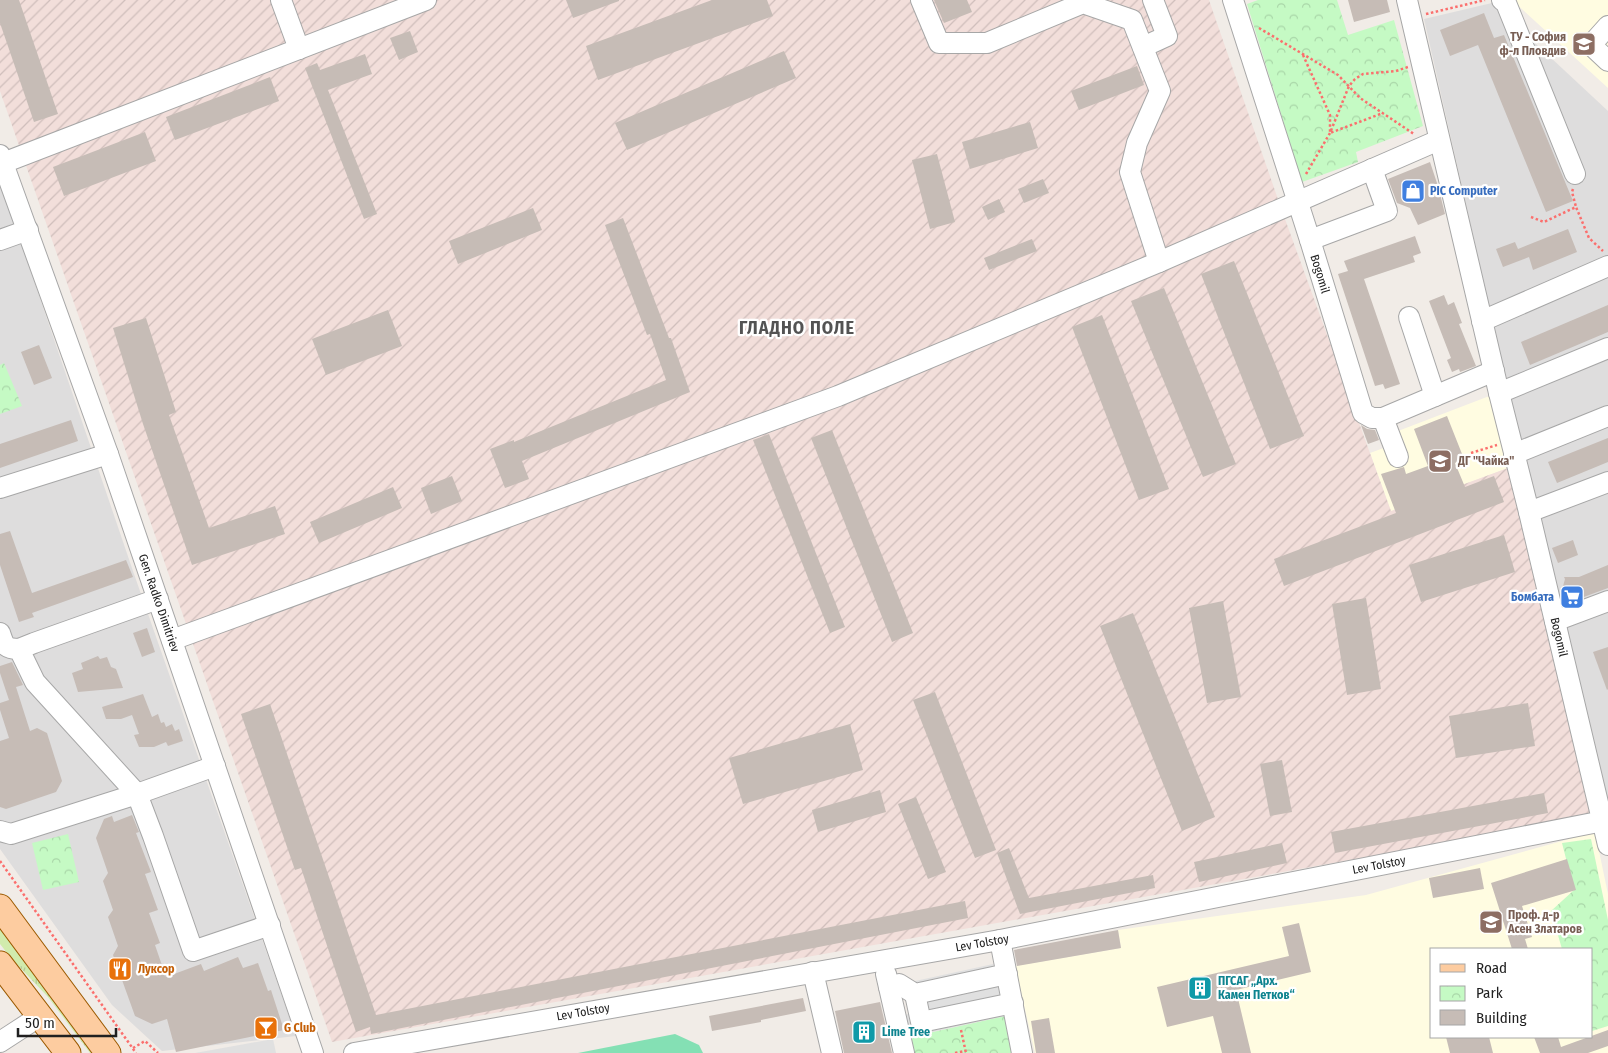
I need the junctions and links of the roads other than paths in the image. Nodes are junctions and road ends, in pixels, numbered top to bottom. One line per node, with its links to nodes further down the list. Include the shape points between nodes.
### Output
1 (281, 0): 10 (street)
2 (426, 0): 10 (street)
3 (922, 0): 9 (street, via 939,43 987,44 1083,3 1132,20)
4 (1153, 0): 9 (street, via 1167,36)
5 (1233, 0): 16 (street, Bogomil)
6 (1502, 0): 15 (street)
7 (1409, 9): 12 (street, Bogomil, via 1422,63)
8 (1608, 26): 11 (street, via 1590,45)
9 (1143, 47): 20 (street, via 1160,92 1136,143 1130,172)
10 (299, 49): 13 (street)
11 (1608, 61)
12 (1434, 142): 14 (street); 23 (street, Bogomil)
13 (1, 159): 17 (street, Gen. Radko Dimitriev)
14 (1372, 169): 16 (street); 19 (street, via 1387,211)
15 (1575, 174)
16 (1303, 198): 19 (street, Bogomil); 20 (street)
17 (28, 230): 18 (street); 31 (street, Gen. Radko Dimitriev)
18 (0, 240)
19 (1310, 240): 29 (street, Bogomil, via 1363,413 1372,418)
20 (1159, 262): 40 (street, via 838,396)
21 (1608, 266): 23 (street)
22 (1409, 317): 27 (street)
23 (1482, 321): 25 (street, Bogomil)
24 (1608, 348): 26 (street)
25 (1494, 371): 26 (street, Bogomil); 27 (street)
26 (1498, 393): 30 (street, Bogomil)
27 (1435, 396): 29 (street)
28 (1608, 416): 30 (street)
29 (1383, 418): 32 (street)
30 (1512, 447): 35 (street, Bogomil)
31 (108, 454): 34 (street); 36 (street, Gen. Radko Dimitriev)
32 (1398, 457)
33 (1608, 482): 35 (street)
34 (0, 488)
35 (1529, 512): 38 (street, Bogomil)
36 (158, 599): 40 (street, Gen. Radko Dimitriev); 41 (street)
37 (1608, 602): 38 (street)
38 (1555, 621): 44 (street, Bogomil)
39 (0, 633): 41 (street, via 6,646)
40 (172, 640): 42 (street, Gen. Radko Dimitriev)
41 (19, 649): 43 (street, via 35,682)
42 (215, 766): 43 (street); 48 (street, Gen. Radko Dimitriev)
43 (137, 794): 45 (street, via 11,834); 48 (street, via 193,951)
44 (1605, 821): 46 (street, Bogomil); 49 (street, Lev Tolstoy)
45 (0, 831)
46 (1608, 845)
47 (0, 907): 61 (main road)
48 (270, 925): 62 (street, Gen. Radko Dimitriev)
49 (1000, 940): 50 (street, Lev Tolstoy); 53 (street)
50 (883, 960): 52 (street, Lev Tolstoy); 54 (street)
51 (0, 964): 57 (main road)
52 (813, 972): 59 (street, Lev Tolstoy); 64 (street)
53 (1007, 974): 55 (street); 56 (street)
54 (889, 987): 55 (street, via 899,984); 65 (street)
55 (915, 994): 56 (street, via 921,1022)
56 (1013, 1003): 66 (street)
57 (40, 1016): 58 (street); 60 (main road)
58 (0, 1042)
59 (390, 1050): 63 (street, Lev Tolstoy)
60 (68, 1053)
61 (108, 1053)
62 (313, 1053)
63 (354, 1053)
64 (832, 1053)
65 (904, 1053)
66 (1022, 1053)

